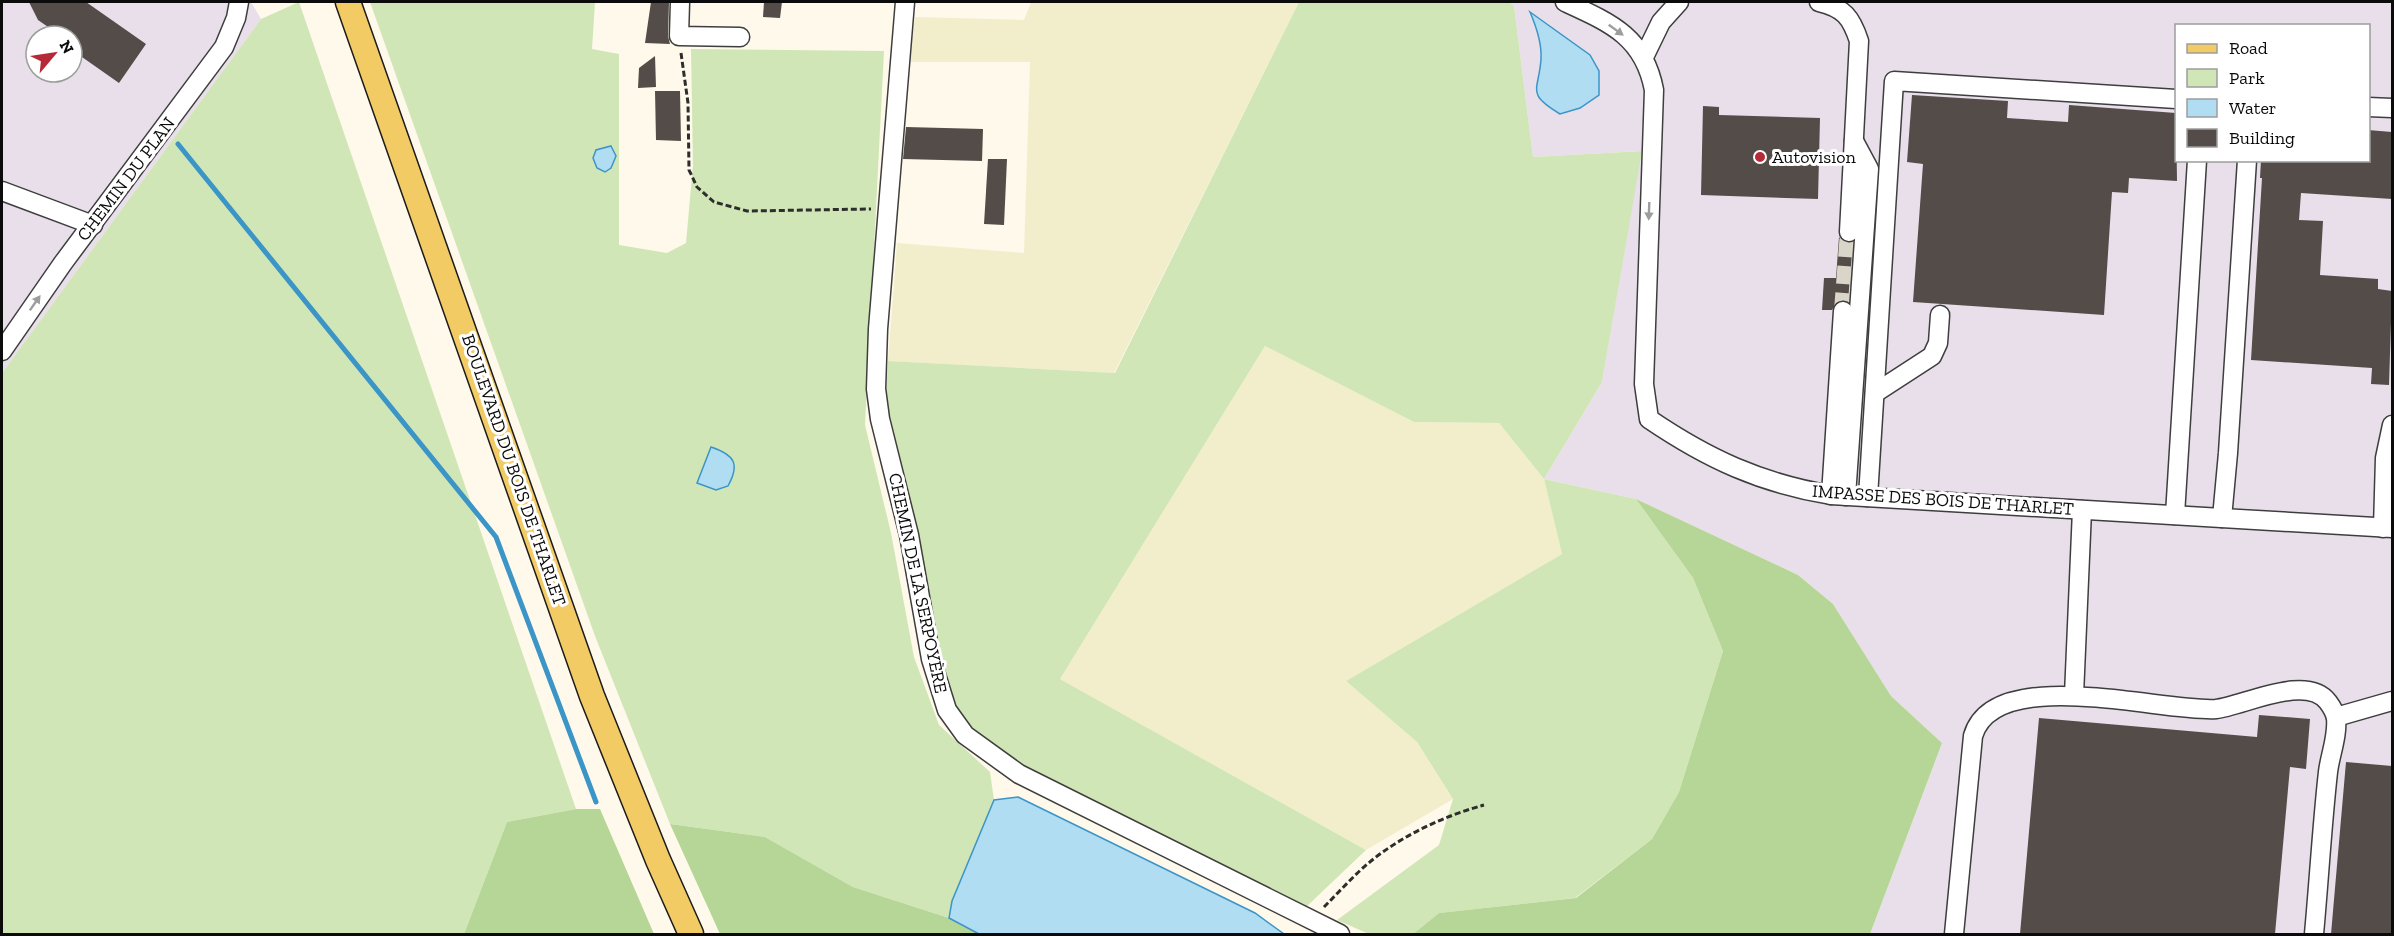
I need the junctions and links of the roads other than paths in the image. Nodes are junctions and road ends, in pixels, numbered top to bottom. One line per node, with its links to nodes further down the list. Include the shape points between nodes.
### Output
1 (239, 2): 17 (street, CHEMIN DU PLAN, via 224,47)
2 (348, 2): 33 (main road, BOULEVARD DU BOIS DE THARLET, via 592,696)
3 (680, 2): 8 (street, via 679,36)
4 (906, 2): 34 (street, CHEMIN DE LA SERPOYÈRE, via 876,389 909,535 931,659 946,710 965,735 1019,774)
5 (1565, 2): 9 (street, IMPASSE DES BOIS DE THARLET, one-way to 9, via 1617,29)
6 (1679, 2): 9 (street, via 1661,22)
7 (1820, 2): 13 (street, via 1847,15 1859,41)
8 (740, 36)
9 (1644, 57): 24 (street, IMPASSE DES BOIS DE THARLET, one-way to 24, via 1654,90 1644,371 1648,419 1734,468 1792,488)
10 (2175, 99): 22 (street, via 1894,81)
11 (2370, 107): 12 (street)
12 (2392, 108)
13 (1854, 141): 18 (street); 24 (street, via 1869,170)
14 (2197, 162): 27 (street)
15 (2247, 162): 28 (street)
16 (2, 191): 17 (street)
17 (93, 225): 21 (street, CHEMIN DU PLAN, one-way to 17)
18 (1849, 232)
19 (1843, 311): 24 (street)
20 (1940, 315): 22 (street, via 1938,343 1932,356)
21 (2, 351)
22 (1875, 393): 25 (street)
23 (2392, 425): 29 (street, via 2385,458)
24 (1838, 495): 25 (street, IMPASSE DES BOIS DE THARLET)
25 (1868, 496): 26 (street, IMPASSE DES BOIS DE THARLET)
26 (2082, 510): 27 (street, IMPASSE DES BOIS DE THARLET); 30 (street)
27 (2175, 516): 28 (street, IMPASSE DES BOIS DE THARLET)
28 (2222, 518): 29 (street, IMPASSE DES BOIS DE THARLET)
29 (2388, 528)
30 (2074, 695): 32 (street, via 2215,709 2299,690 2327,699); 35 (street, via 2016,702 1992,712 1976,728)
31 (2392, 701): 32 (street)
32 (2336, 717): 36 (street)
33 (691, 934)
34 (1340, 934)
35 (1954, 934)
36 (2314, 934)

